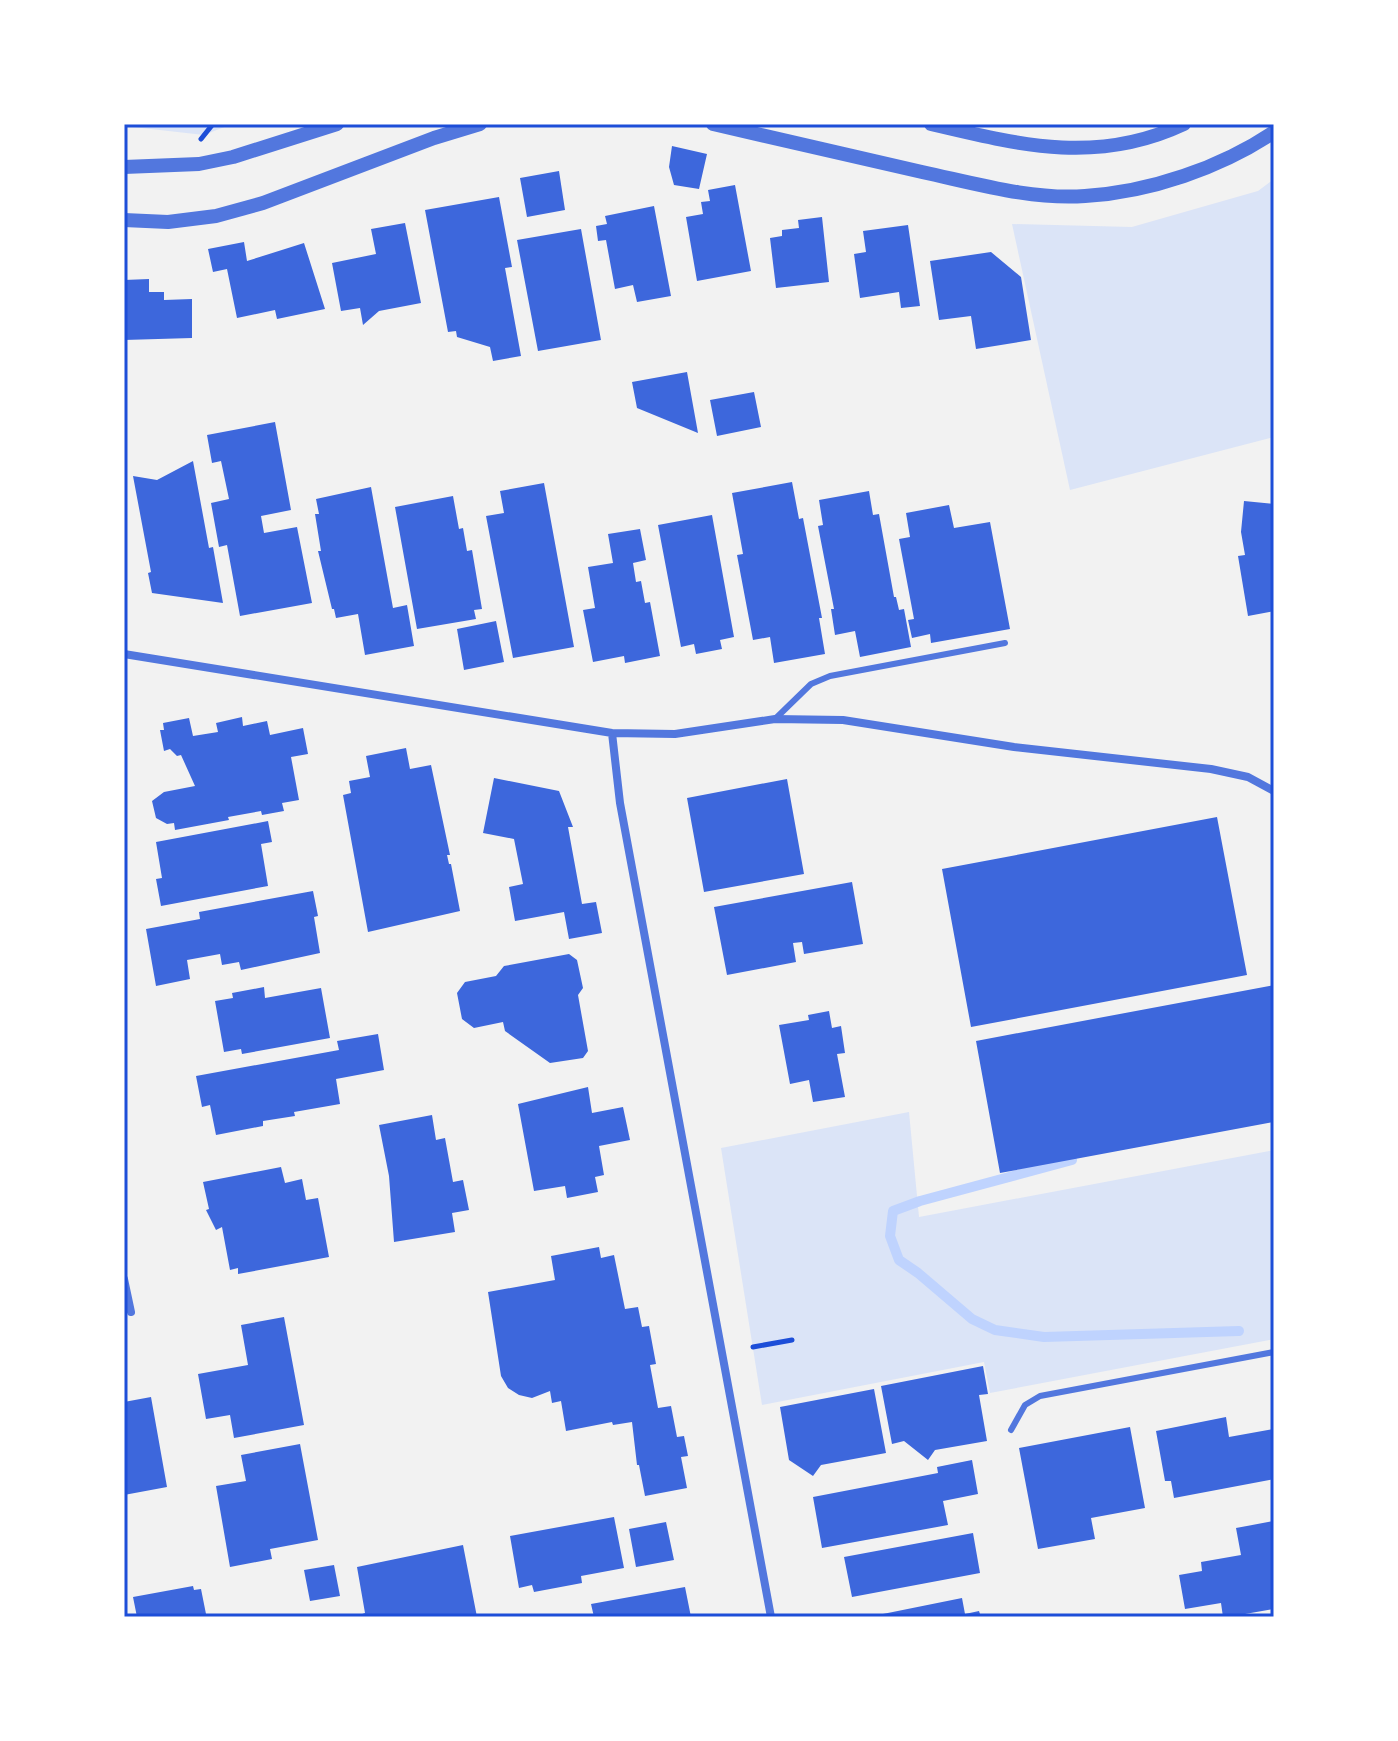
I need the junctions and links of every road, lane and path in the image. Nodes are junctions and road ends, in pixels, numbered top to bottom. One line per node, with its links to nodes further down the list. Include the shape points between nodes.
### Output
1 (337, 124): 7 (street, via 199,164)
2 (480, 124): 8 (street, via 216,216)
3 (713, 124): 6 (street, via 973,183 1083,197 1137,190 1197,171)
4 (931, 124): 5 (street, via 1070,149 1127,145)
5 (1184, 124)
6 (1274, 132)
7 (124, 167)
8 (124, 220)
9 (1005, 643): 11 (lane, via 822,678)
10 (124, 654): 12 (street)
11 (775, 719): 12 (street, via 675,734); 13 (street, via 843,720 1014,747 1193,766 1248,777)
12 (612, 733): 20 (street, via 620,803)
13 (1274, 791)
14 (124, 1279): 15 (street)
15 (131, 1312)
16 (792, 1340): 17 (path)
17 (753, 1347)
18 (1274, 1352): 19 (lane, via 1040,1396 1025,1405)
19 (1011, 1430)
20 (771, 1617)

